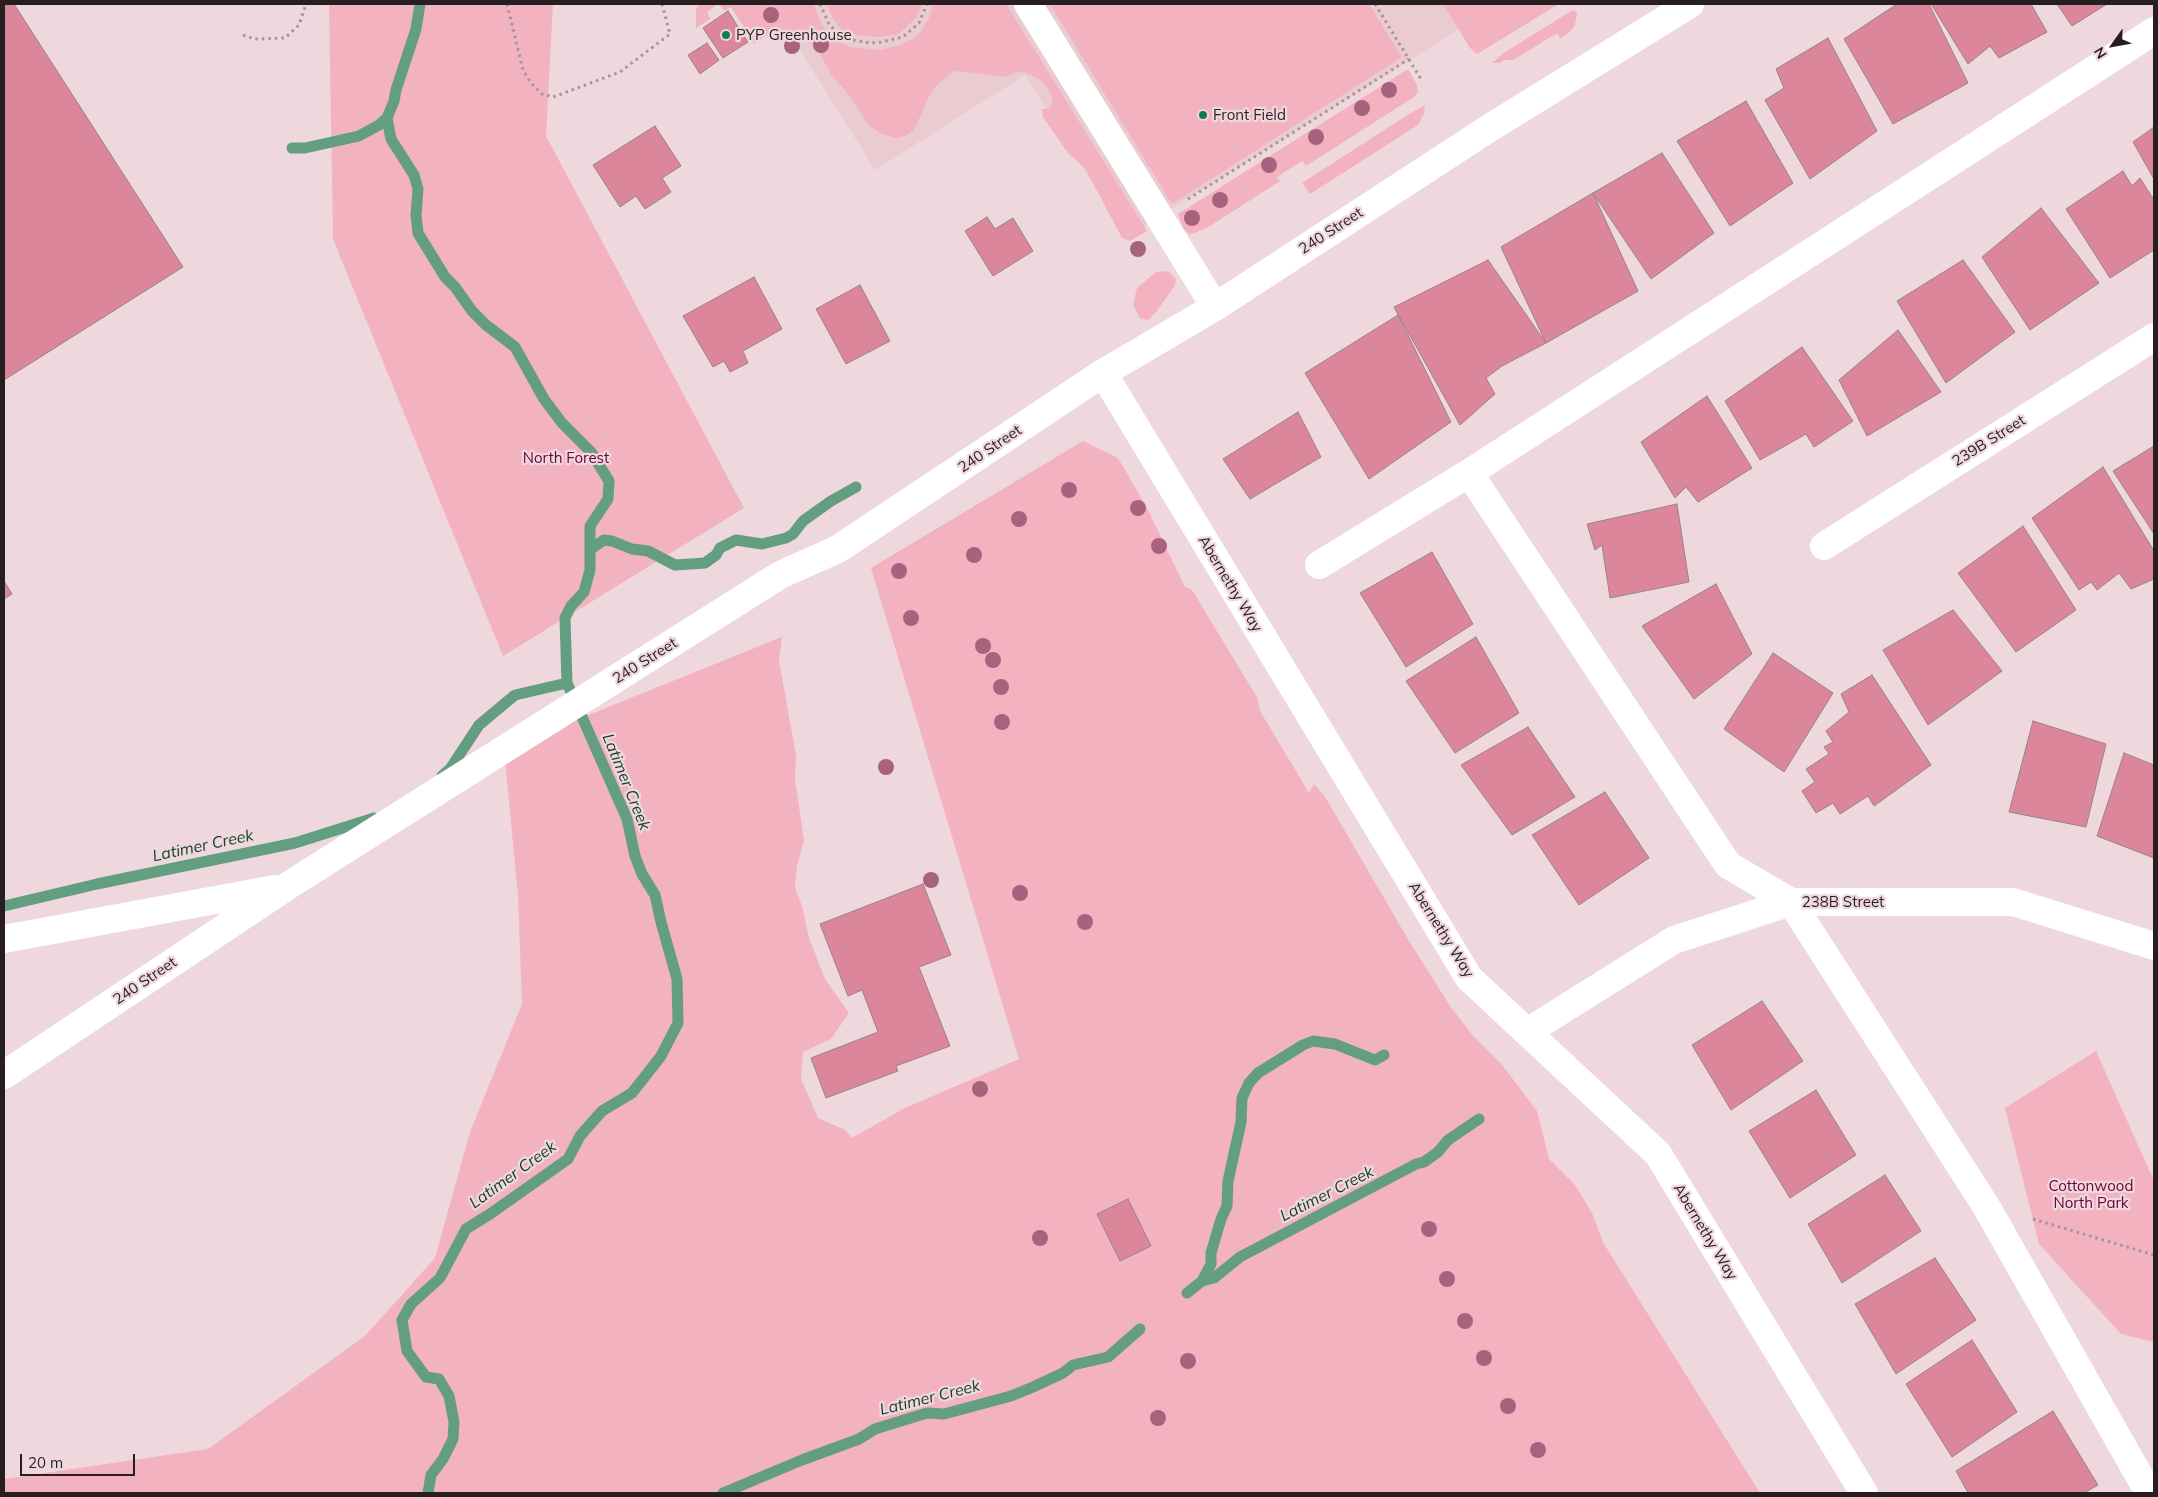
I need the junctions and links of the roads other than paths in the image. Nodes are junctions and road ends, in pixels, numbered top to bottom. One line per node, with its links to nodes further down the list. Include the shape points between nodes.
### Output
1 (1028, 4): 4 (street)
2 (1690, 4): 4 (street, 240 Street, via 1488,129)
3 (2154, 31): 7 (street)
4 (1215, 307): 6 (street, 240 Street)
5 (2154, 337): 8 (street, 239B Street)
6 (1103, 373): 10 (street, 240 Street, via 838,549 780,576); 14 (street, Abernethy Way, via 1469,978)
7 (1469, 473): 9 (street); 11 (street, via 1728,865)
8 (1824, 546)
9 (1319, 564)
10 (286, 886): 12 (street, 240 Street); 15 (street, 240 Street)
11 (1791, 902): 13 (street, 238B Street, via 2013,902); 14 (street, 238B Street, via 1674,940); 17 (street, via 1986,1206)
12 (4, 939)
13 (2154, 946)
14 (1527, 1032): 16 (street, Abernethy Way, via 1658,1154)
15 (4, 1075)
16 (1864, 1493)
17 (2149, 1493)

